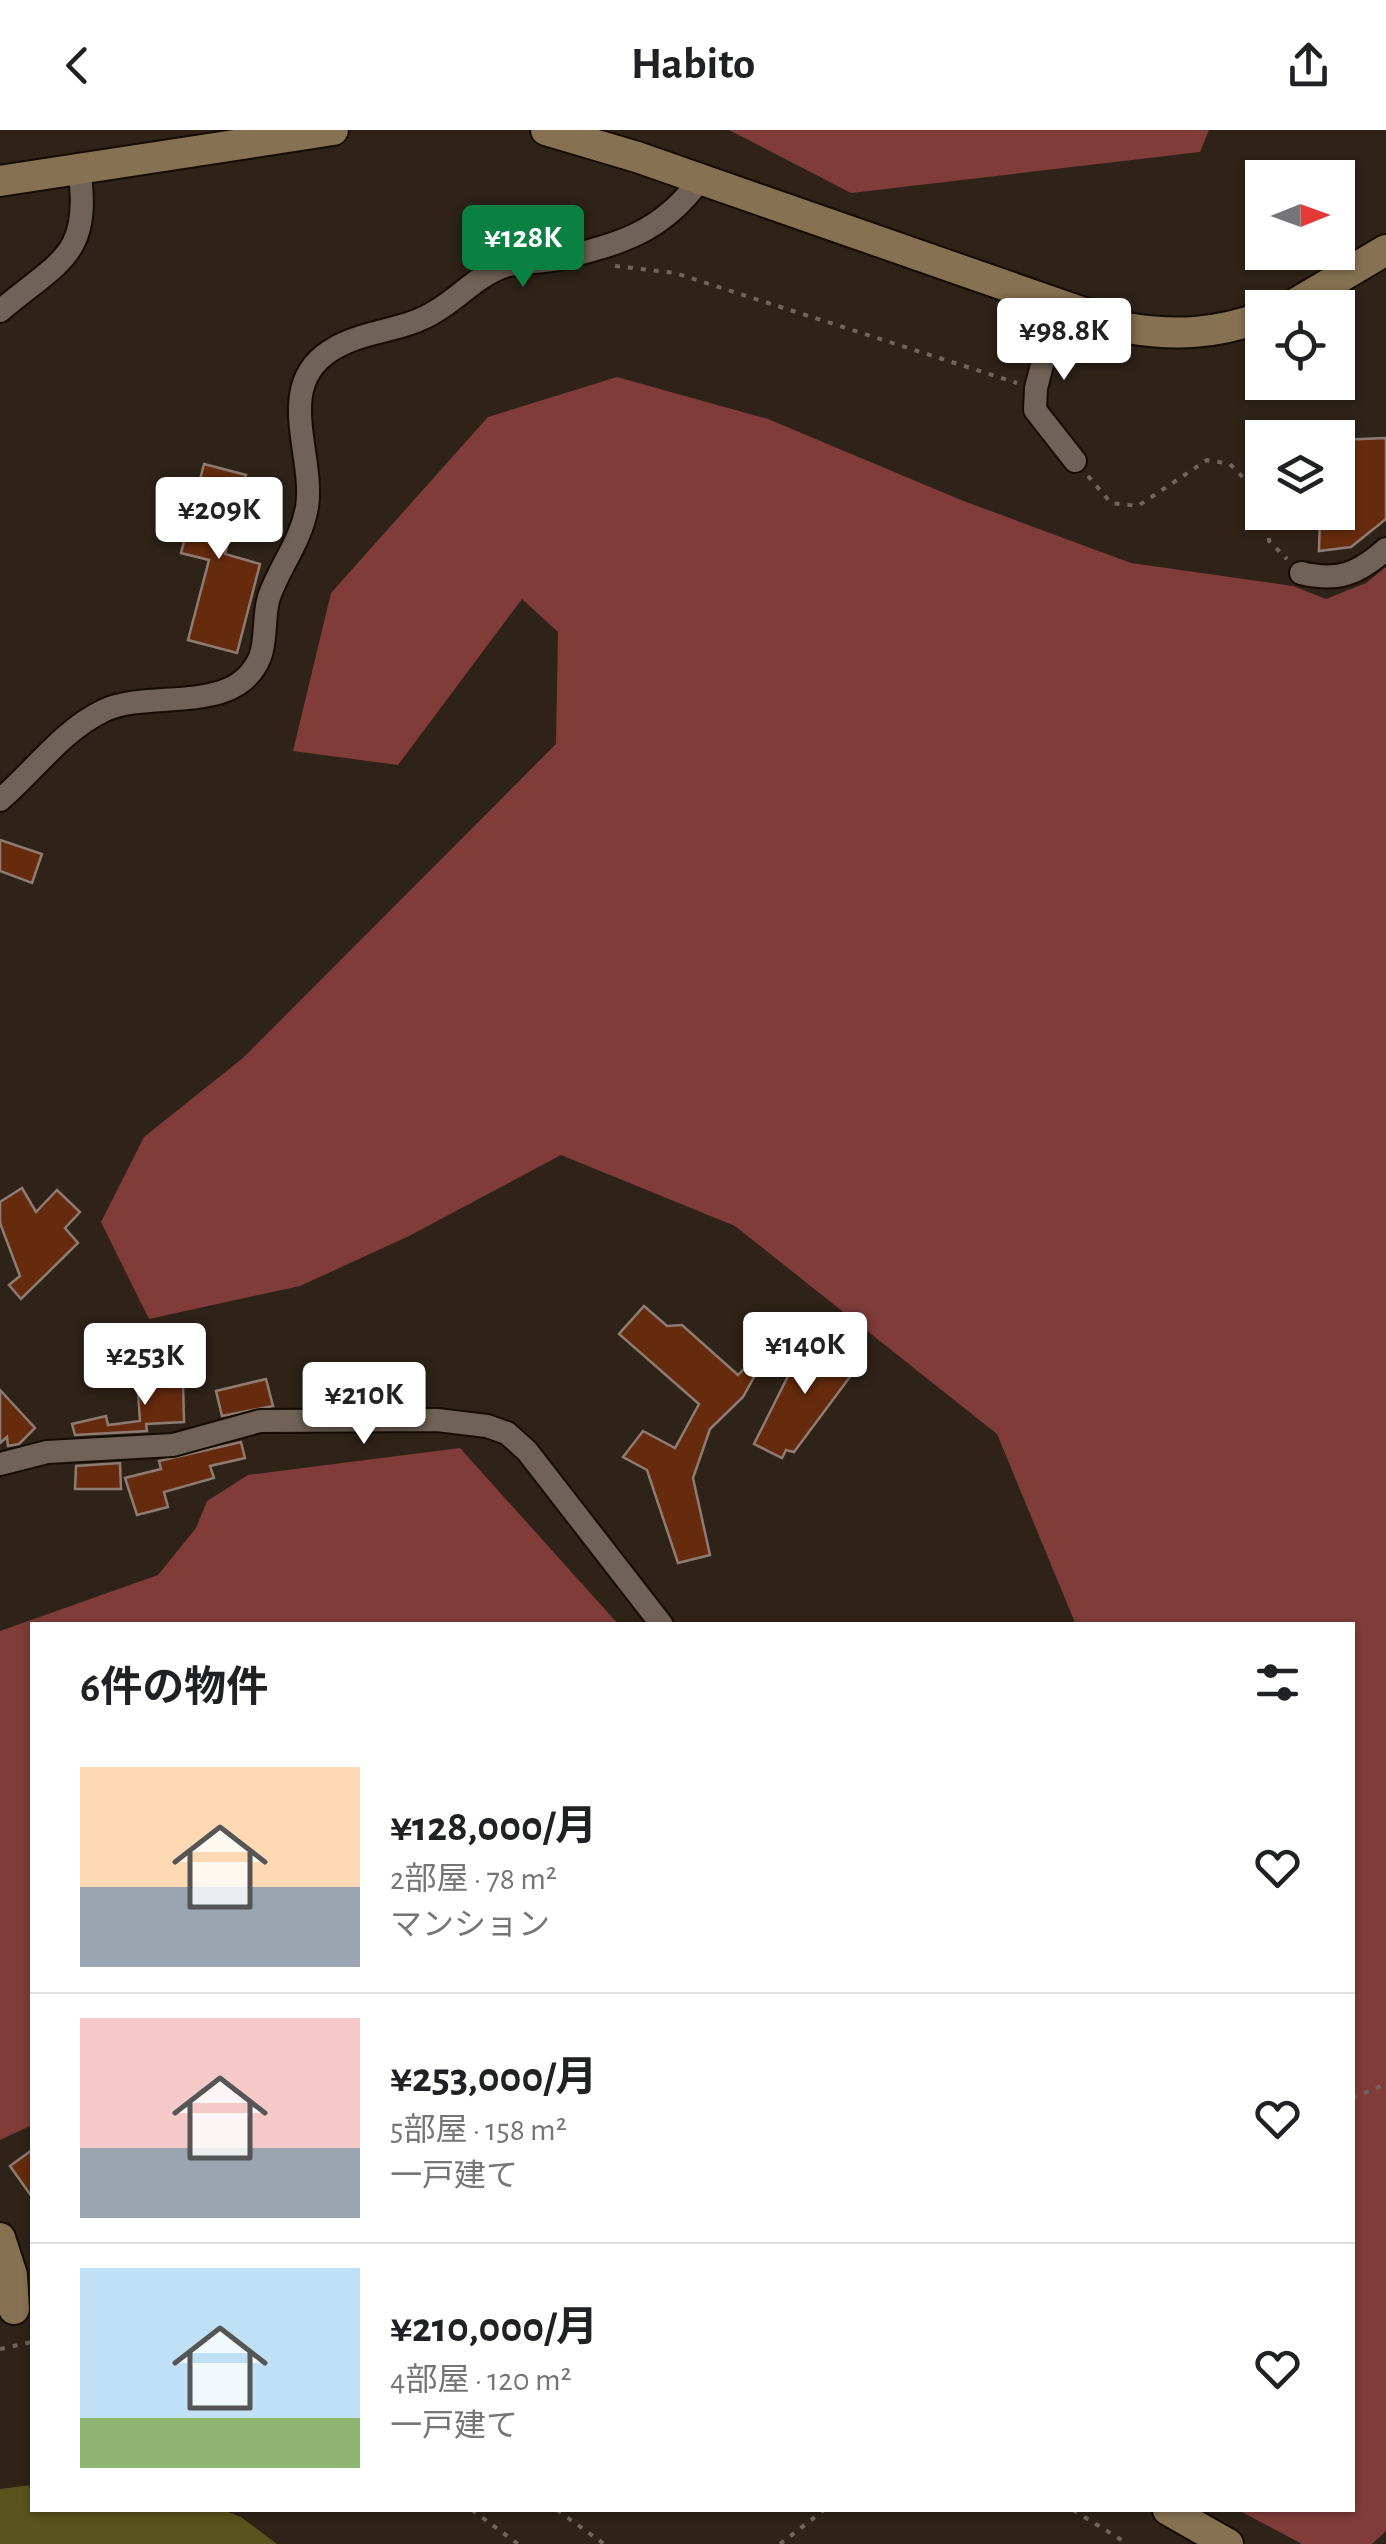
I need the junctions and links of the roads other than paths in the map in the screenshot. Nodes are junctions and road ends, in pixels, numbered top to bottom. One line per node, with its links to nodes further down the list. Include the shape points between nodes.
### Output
1 (333, 130): 3 (street)
2 (546, 130): 4 (street)
3 (80, 168): 5 (street); 9 (street, via 80,236 68,256)
4 (699, 180): 8 (street); 14 (street, via 654,228 556,259 506,266 434,313 329,351 306,375 299,400 307,506 292,557 270,593 260,656 247,676 206,696 154,697 103,710)
5 (0, 181)
6 (1386, 250): 7 (street)
7 (1318, 290)
8 (1057, 307): 10 (street, via 1172,335); 11 (street, via 1036,410)
9 (0, 311)
10 (1245, 322)
11 (1075, 460)
12 (1386, 549): 13 (street, via 1348,576 1328,580)
13 (1301, 573)
14 (0, 800)
15 (0, 1464): 16 (street, via 47,1452 173,1444 260,1422 437,1420 488,1426 527,1450)
16 (660, 1622)
17 (0, 2238): 18 (street)
18 (16, 2310)
19 (1172, 2512): 20 (street)
20 (1228, 2544)

